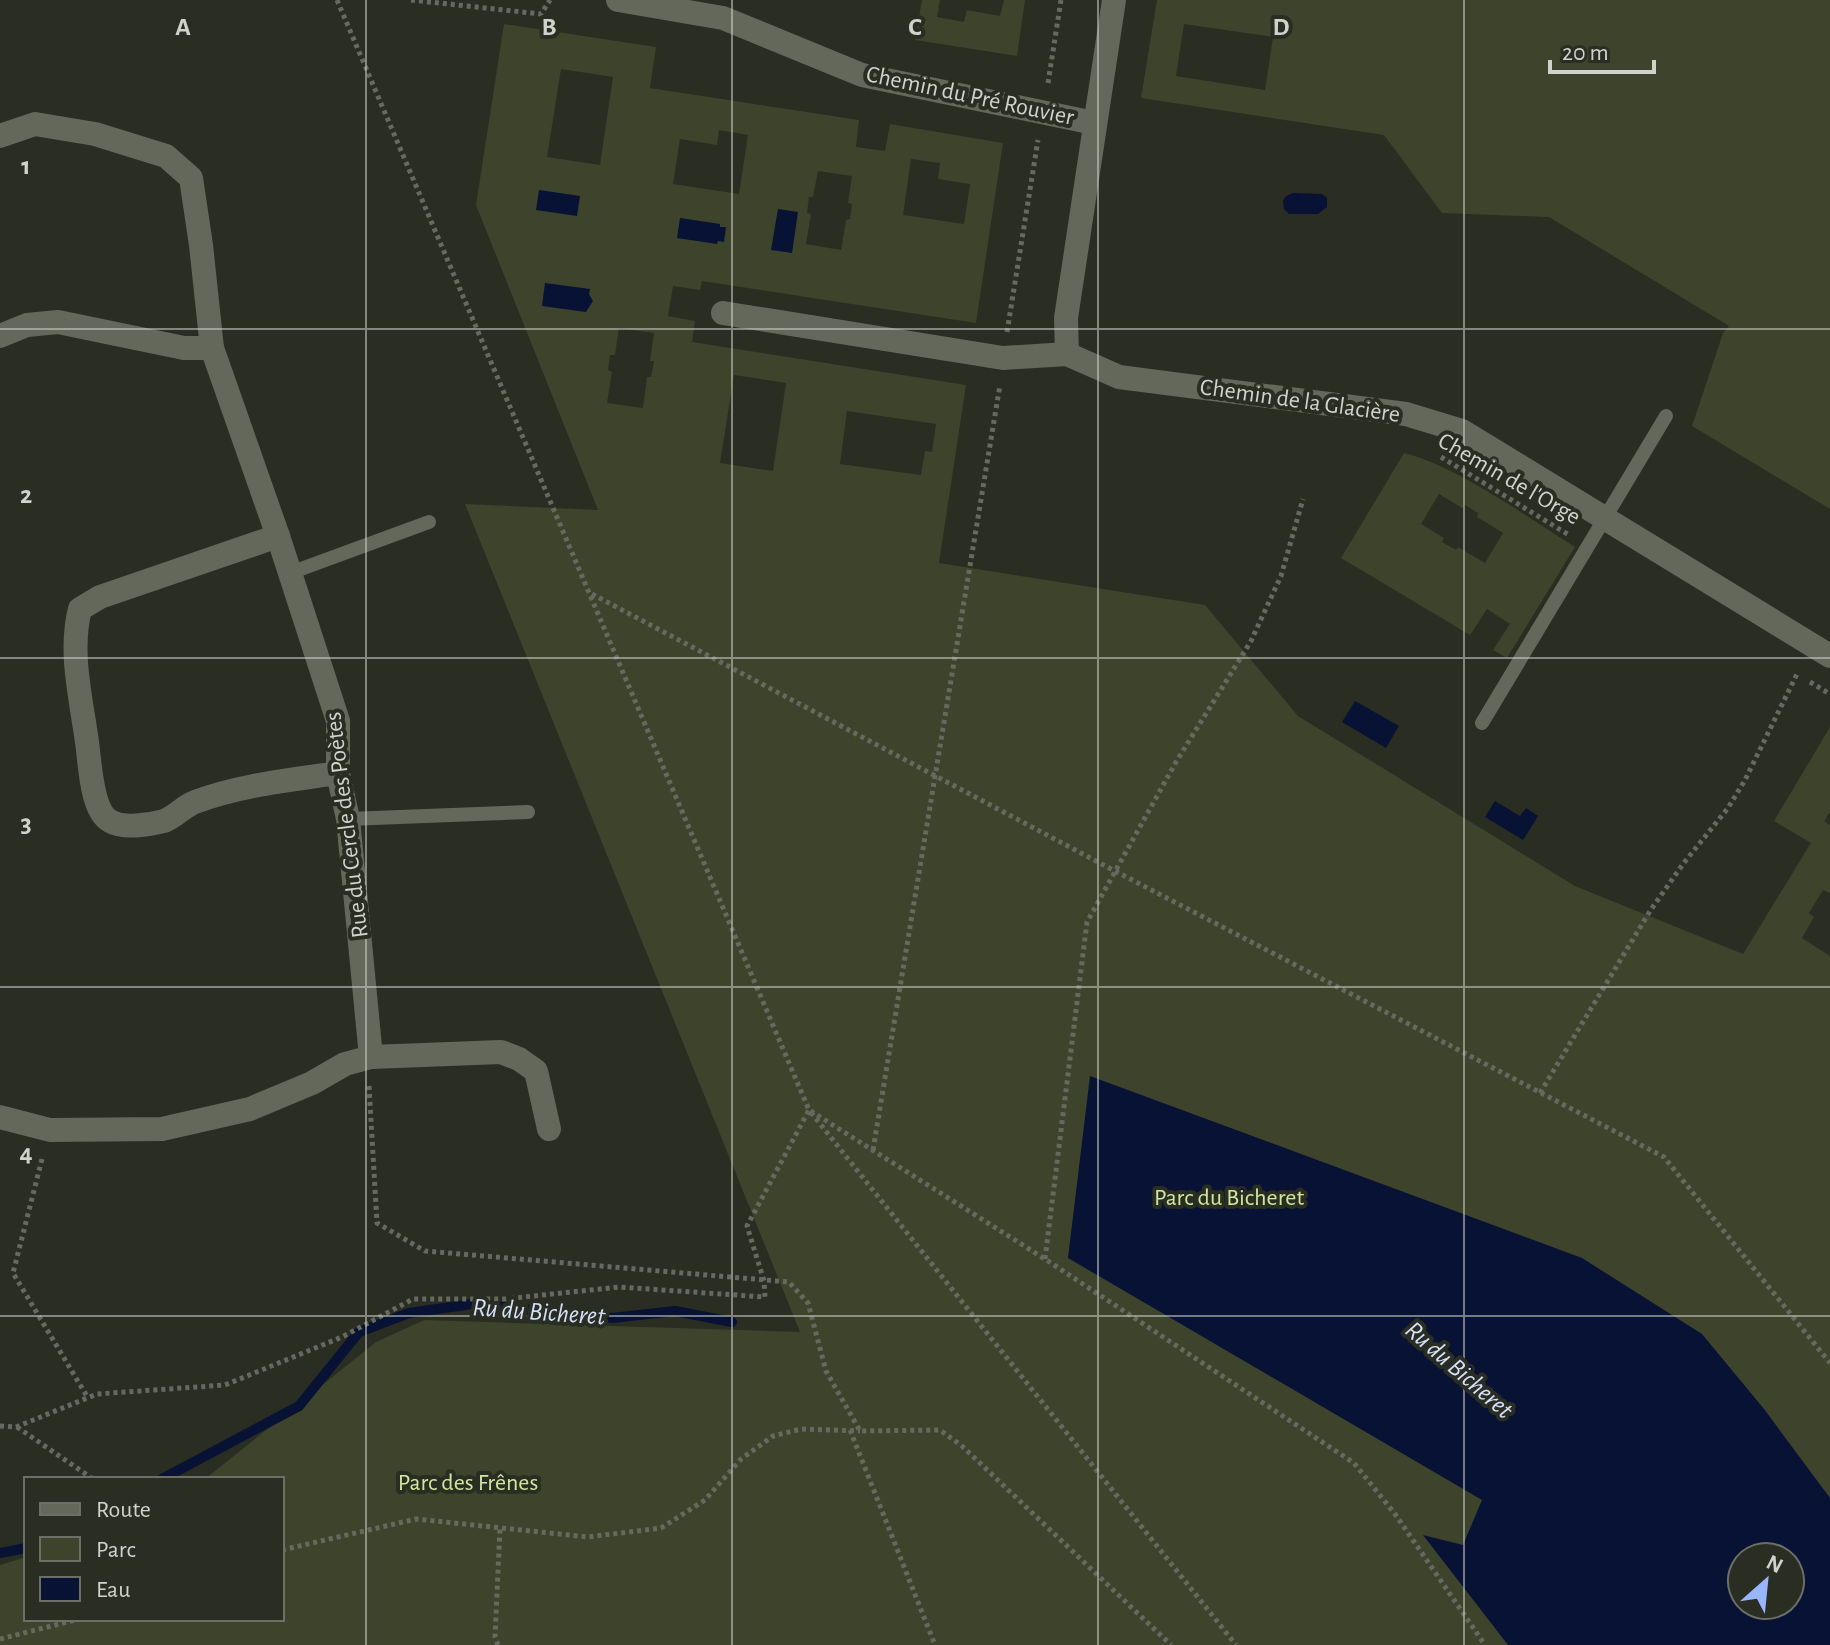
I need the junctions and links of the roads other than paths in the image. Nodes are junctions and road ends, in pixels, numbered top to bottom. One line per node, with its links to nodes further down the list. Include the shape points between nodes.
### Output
1 (618, 0): 3 (street, Chemin du Pré Rouvier, via 723,18 862,75)
2 (1114, 0): 3 (street)
3 (1094, 123): 8 (street, via 1066,318)
4 (0, 136): 7 (street, Rue du Cercle des Poètes, via 35,124 95,134 166,156 191,178)
5 (723, 313): 8 (street, via 1003,358)
6 (0, 336): 7 (street, via 27,325 58,322 184,348)
7 (212, 348): 12 (street, Rue du Cercle des Poètes)
8 (1067, 354): 10 (street, Chemin de la Glacière, via 1119,377 1406,414 1462,431)
9 (1666, 416): 10 (lane)
10 (1605, 519): 14 (street, Chemin de la Glacière); 15 (lane)
11 (429, 522): 13 (lane)
12 (278, 536): 13 (street, Rue du Cercle des Poètes); 16 (street, via 100,597 80,609 74,632 77,672 94,792 101,814 125,826 165,820 193,803 235,791)
13 (290, 573): 16 (street, Rue du Cercle des Poètes, via 338,721)
14 (1830, 656)
15 (1482, 723)
16 (338, 773): 18 (street, Rue du Cercle des Poètes)
17 (528, 812): 18 (lane)
18 (348, 819): 19 (street, Rue du Cercle des Poètes)
19 (371, 1057): 20 (street, via 250,1109 162,1129 50,1130); 21 (street, via 501,1052 536,1071)
20 (0, 1117)
21 (549, 1129)

